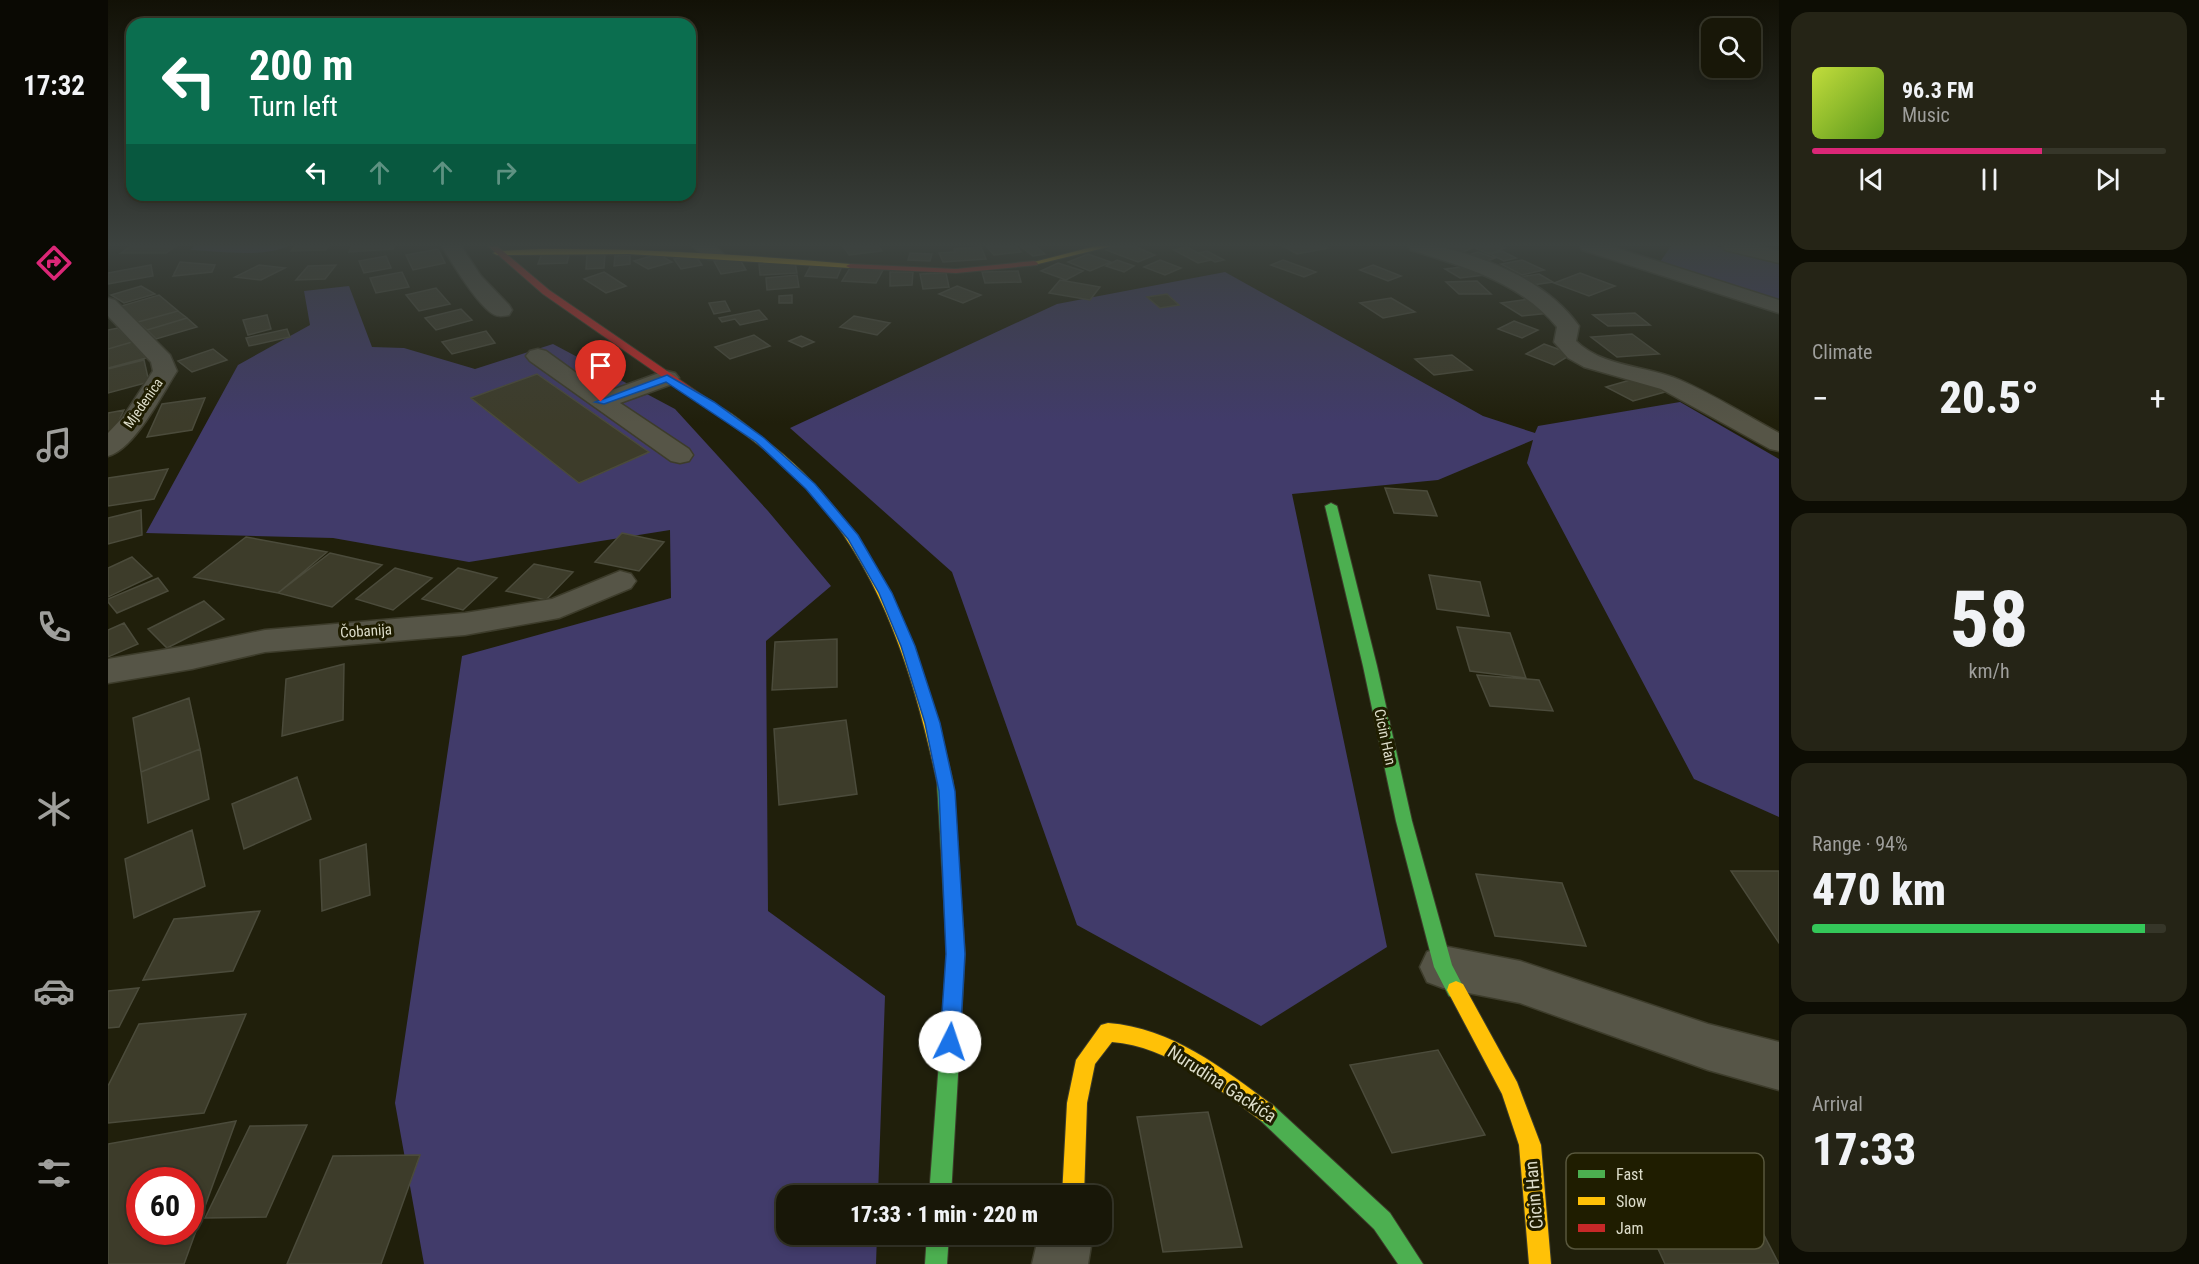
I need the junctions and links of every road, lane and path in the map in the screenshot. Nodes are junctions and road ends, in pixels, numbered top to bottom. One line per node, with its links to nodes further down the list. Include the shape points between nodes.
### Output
1 (109, 305): 10 (street, Mjedenica, via 162,360 165,371 132,422)
2 (496, 305): 5 (street)
3 (564, 305): 7 (street)
4 (1549, 305): 9 (street, via 1568,326 1565,342 1576,353 1592,362 1670,384)
5 (501, 310)
6 (538, 356): 8 (street)
7 (667, 378): 8 (street); 17 (street, via 760,440 810,486 853,538 886,593 908,646 933,723 947,803 956,954)
8 (601, 402): 11 (street)
9 (1779, 443)
10 (108, 448)
11 (680, 455)
12 (1331, 506): 15 (street, Cicin Han, via 1404,822)
13 (620, 581): 14 (street, Čobanija, via 559,608 465,624 265,641)
14 (108, 671)
15 (1443, 967): 16 (street, via 1520,982 1708,1047); 24 (street, Cicin Han, via 1510,1089 1530,1145)
16 (1779, 1066)
17 (941, 1185)
18 (1073, 1185): 23 (street, Nurudina Gackića, via 1077,1103 1086,1060 1108,1032 1138,1035 1163,1045 1223,1081 1276,1119 1382,1221)
19 (937, 1245): 21 (street)
20 (1064, 1245): 22 (street)
21 (936, 1264)
22 (1060, 1264)
23 (1412, 1264)
24 (1540, 1264)

